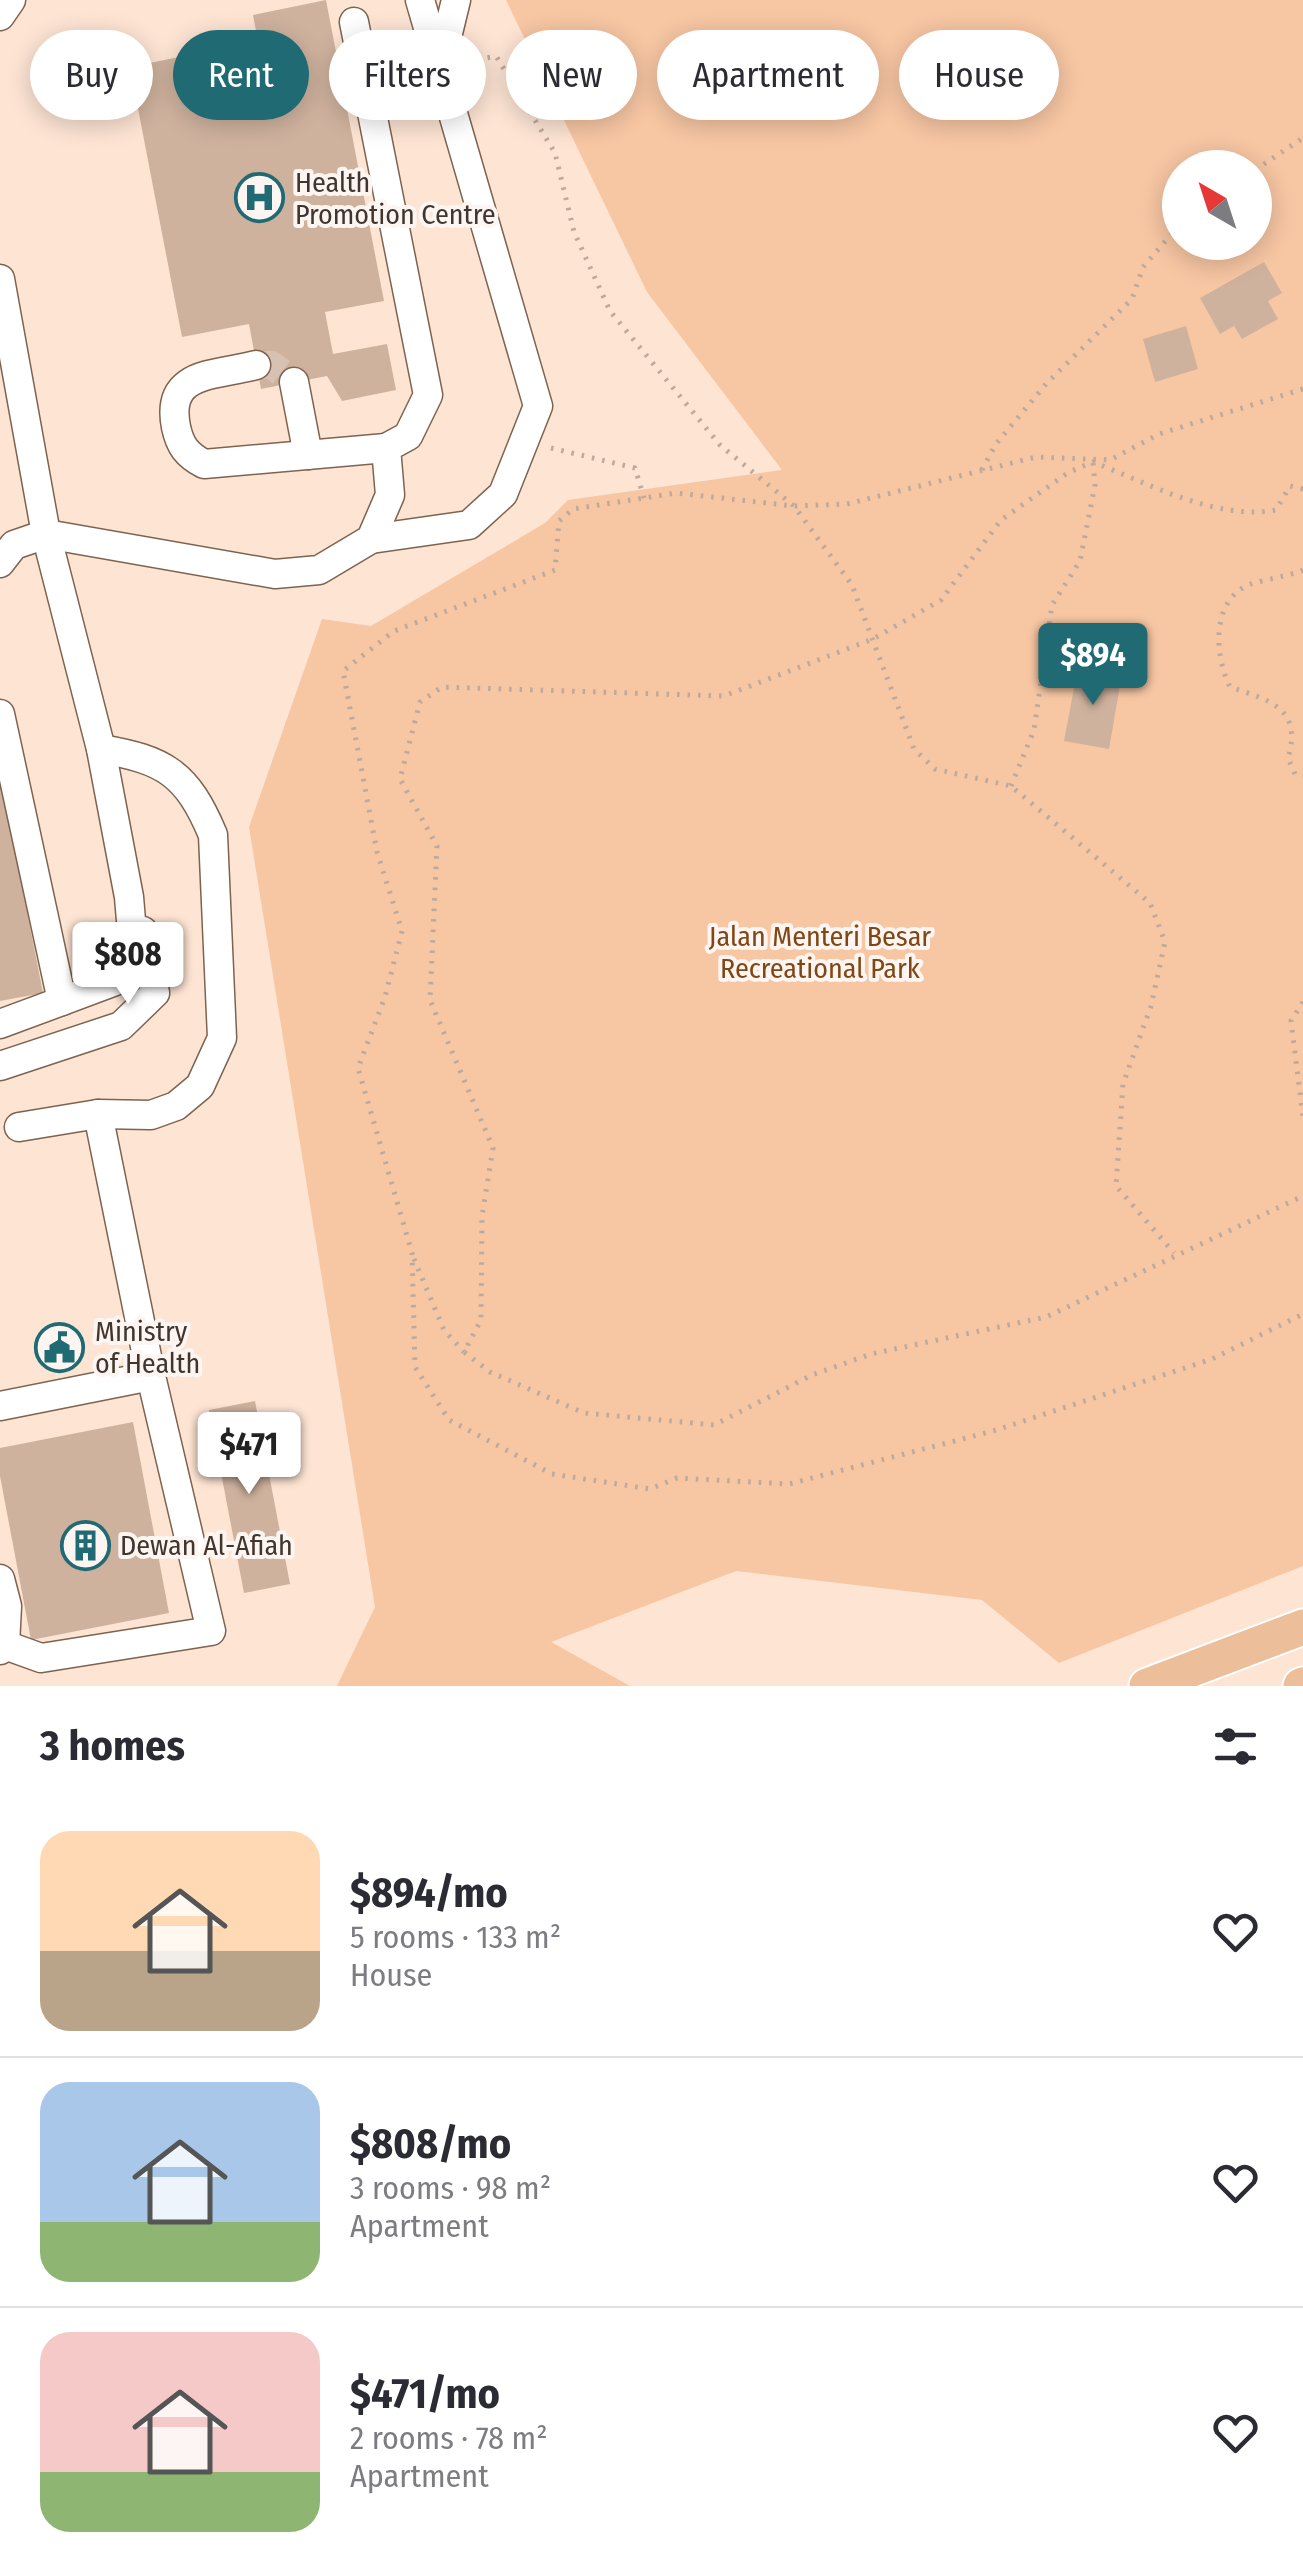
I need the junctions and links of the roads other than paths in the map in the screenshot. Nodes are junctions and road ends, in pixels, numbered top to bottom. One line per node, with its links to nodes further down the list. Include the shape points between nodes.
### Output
1 (11, 0): 4 (street)
2 (420, 0): 6 (street)
3 (456, 0): 7 (street)
4 (0, 16)
5 (354, 22): 12 (street, via 428,395 408,436)
6 (429, 30)
7 (449, 30)
8 (455, 120): 15 (street, via 538,406 503,494 469,525)
9 (1, 288): 14 (street)
10 (256, 364): 13 (street, via 186,383 175,394 180,444 204,464)
11 (294, 382): 13 (street)
12 (386, 448): 13 (street); 15 (street, via 390,496)
13 (308, 455)
14 (46, 534): 15 (street, via 276,574 319,570); 16 (street, via 14,545); 18 (street)
15 (371, 539)
16 (0, 563)
17 (0, 714): 20 (street)
18 (101, 749): 19 (street); 23 (street, via 150,758 177,776 201,806 213,835 222,1038 200,1086 176,1106 151,1115)
19 (129, 897): 20 (street, via 134,956 128,970); 22 (street, via 149,945 155,993 121,1026)
20 (62, 1001): 21 (street)
21 (0, 1024)
22 (0, 1066)
23 (98, 1114): 24 (street); 25 (street)
24 (19, 1127)
25 (151, 1376): 26 (street); 29 (street, via 211,1631 41,1658)
26 (0, 1406)
27 (0, 1580): 29 (street, via 7,1606)
28 (1303, 1627): 30 (main road)
29 (2, 1648)
30 (1148, 1686)

